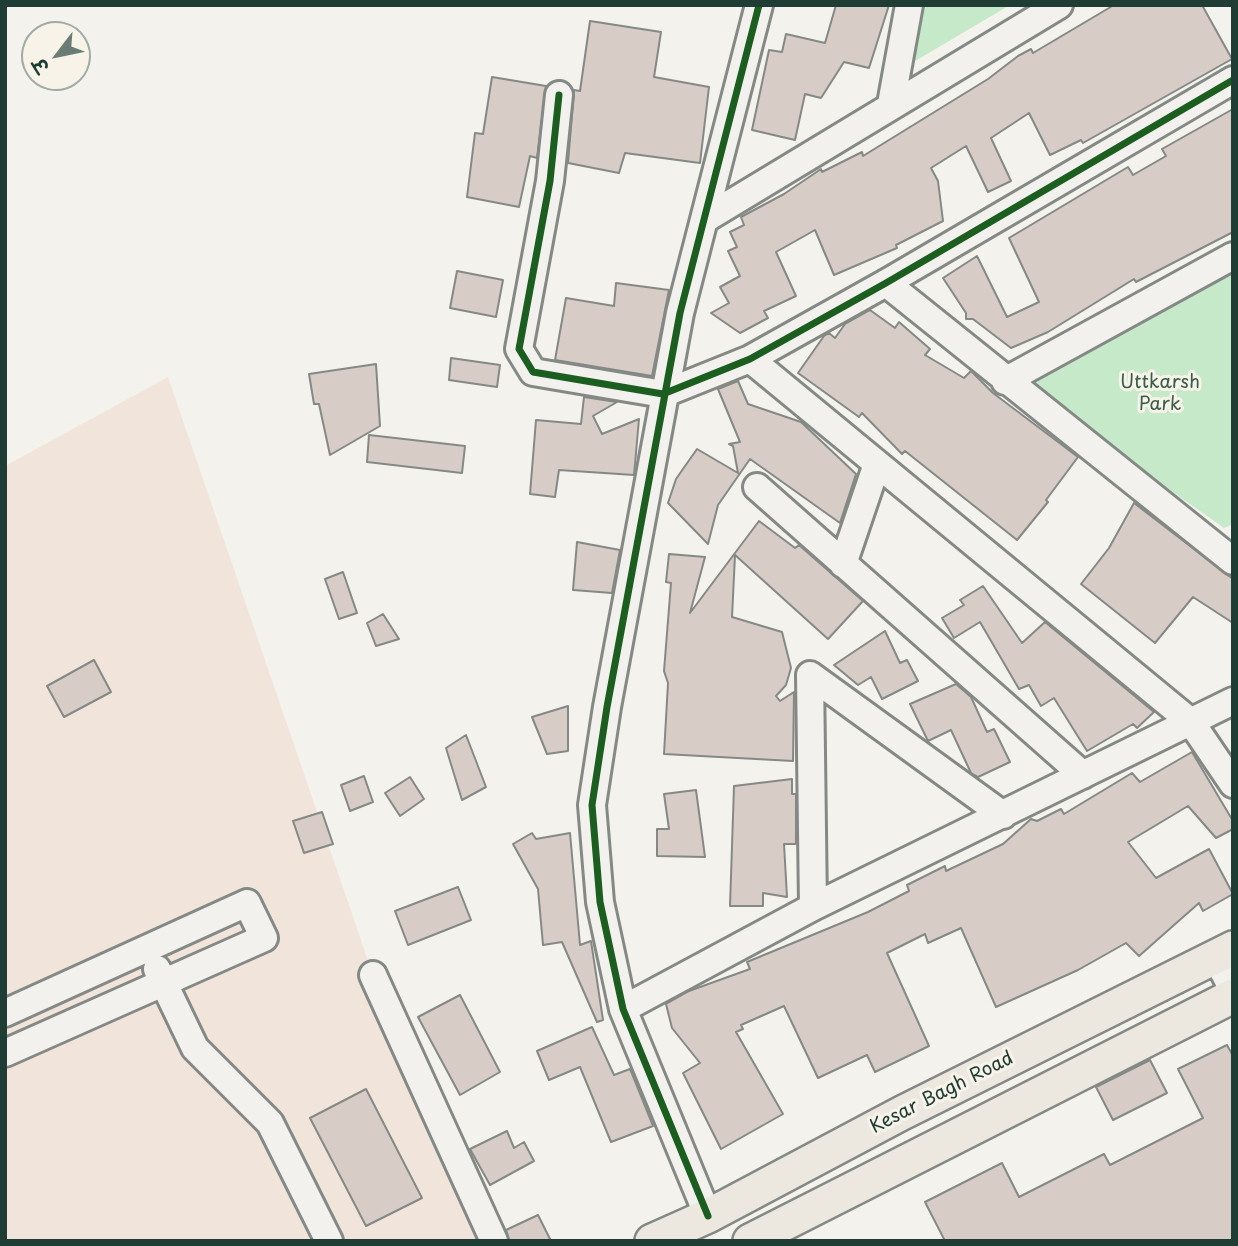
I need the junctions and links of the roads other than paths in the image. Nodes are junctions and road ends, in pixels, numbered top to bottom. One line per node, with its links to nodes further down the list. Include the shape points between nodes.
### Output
1 (760, 5): 7 (street)
2 (909, 5): 6 (street)
3 (1048, 8): 6 (street)
4 (1233, 80): 9 (street)
5 (559, 95): 12 (street, via 550,181 519,349 533,372)
6 (891, 104): 7 (street)
7 (705, 219): 12 (street)
8 (1233, 256): 11 (street)
9 (886, 284): 10 (street); 11 (street)
10 (750, 359): 12 (street); 13 (street)
11 (1005, 381): 15 (street)
12 (663, 394): 29 (street, via 592,805 600,902)
13 (877, 464): 16 (street); 18 (street)
14 (757, 487): 16 (street)
15 (1227, 549)
16 (843, 564): 19 (street)
17 (1233, 701): 18 (street)
18 (1191, 722): 19 (street); 20 (street)
19 (1083, 775): 21 (street)
20 (1233, 784)
21 (1003, 815): 22 (street); 22 (street, via 810,675)
22 (813, 907): 29 (street)
23 (148, 948): 26 (street); 26 (street, via 247,902 264,938); 30 (street)
24 (1224, 952): 27 (street); 32 (main road, Kesar Bagh Road, via 901,1113)
25 (373, 975): 34 (street)
26 (162, 984): 31 (street); 33 (street, via 195,1048 270,1123)
27 (1233, 990)
28 (1233, 996): 36 (main road)
29 (623, 1009): 32 (street)
30 (5, 1013)
31 (5, 1053)
32 (708, 1216): 35 (main road, Kesar Bagh Road)
33 (329, 1241)
34 (494, 1241)
35 (652, 1241)
36 (750, 1241)

